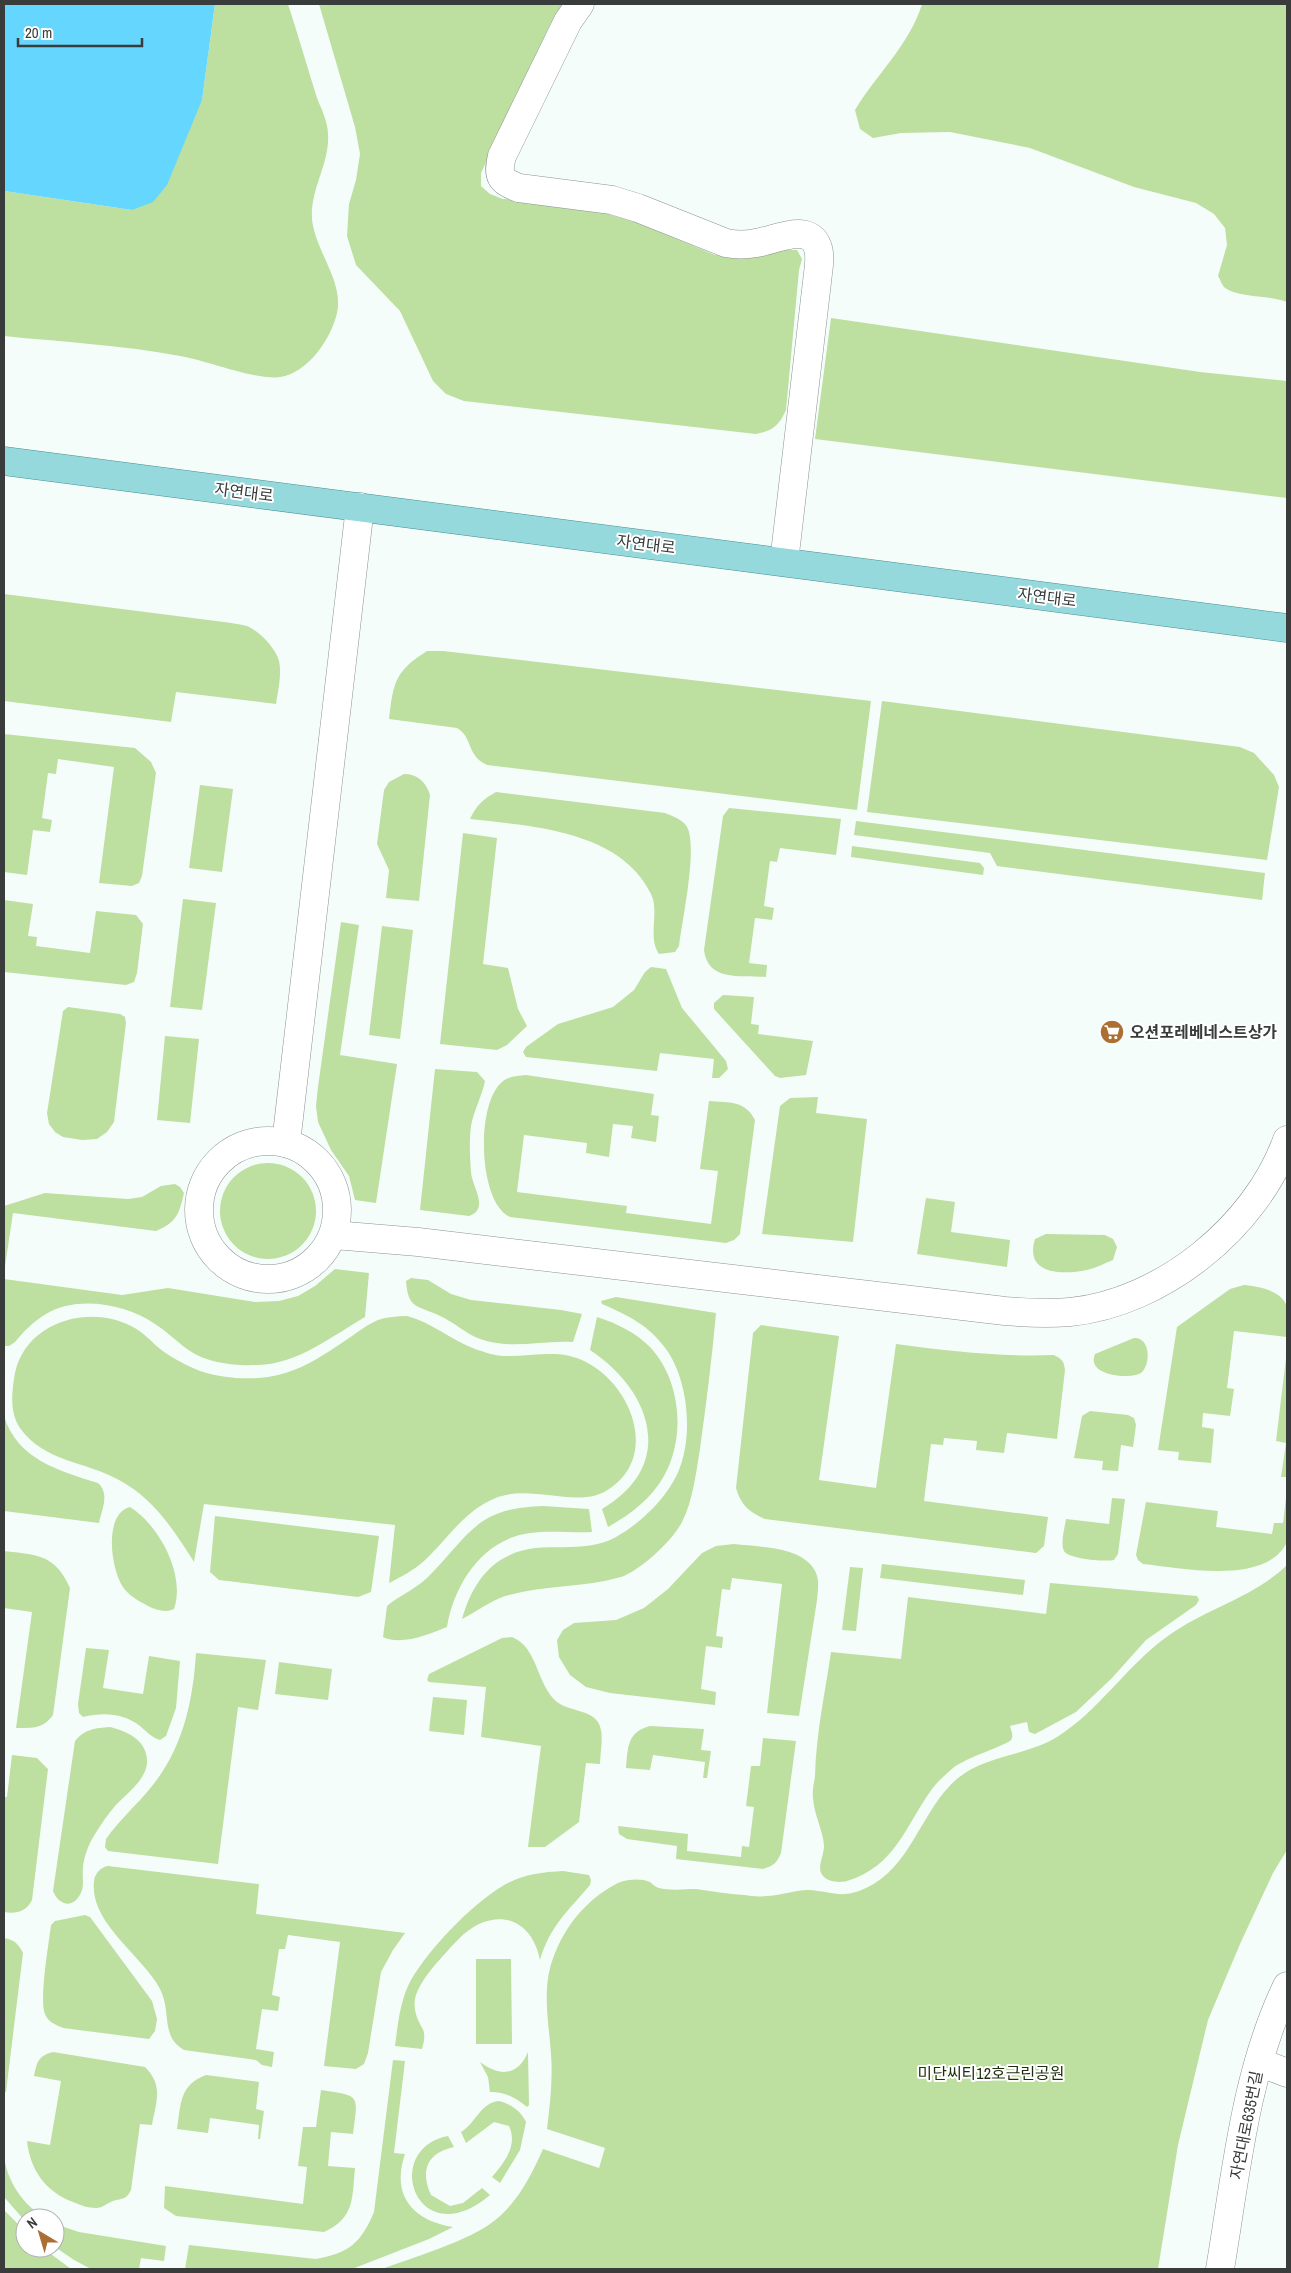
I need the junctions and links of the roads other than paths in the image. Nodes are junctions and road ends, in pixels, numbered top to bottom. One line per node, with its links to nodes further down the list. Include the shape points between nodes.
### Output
1 (580, 4): 4 (street, via 568,21 502,156 499,169 502,178 519,188 612,200 726,243 758,243 800,233 817,245 817,282)
2 (4, 460): 3 (main road, 자연대로)
3 (360, 507): 4 (main road, 자연대로); 7 (street)
4 (784, 562): 5 (main road, 자연대로)
5 (1287, 628)
6 (1287, 1140): 8 (street, via 1260,1195 1209,1250 1175,1274 1140,1291 1107,1304 1071,1312 1005,1311)
7 (286, 1143): 8 (street, via 307,1152 324,1168 335,1188 338,1211); 8 (street, via 262,1141 240,1146 221,1160 206,1178 199,1201 199,1224 207,1245 221,1262 240,1275 262,1280 285,1278 306,1269 322,1254)
8 (334, 1235)
9 (1287, 1986): 10 (street, 자연대로635번길)
10 (1259, 2062): 11 (street); 12 (street, 자연대로635번길)
11 (1287, 2072)
12 (1220, 2269)

